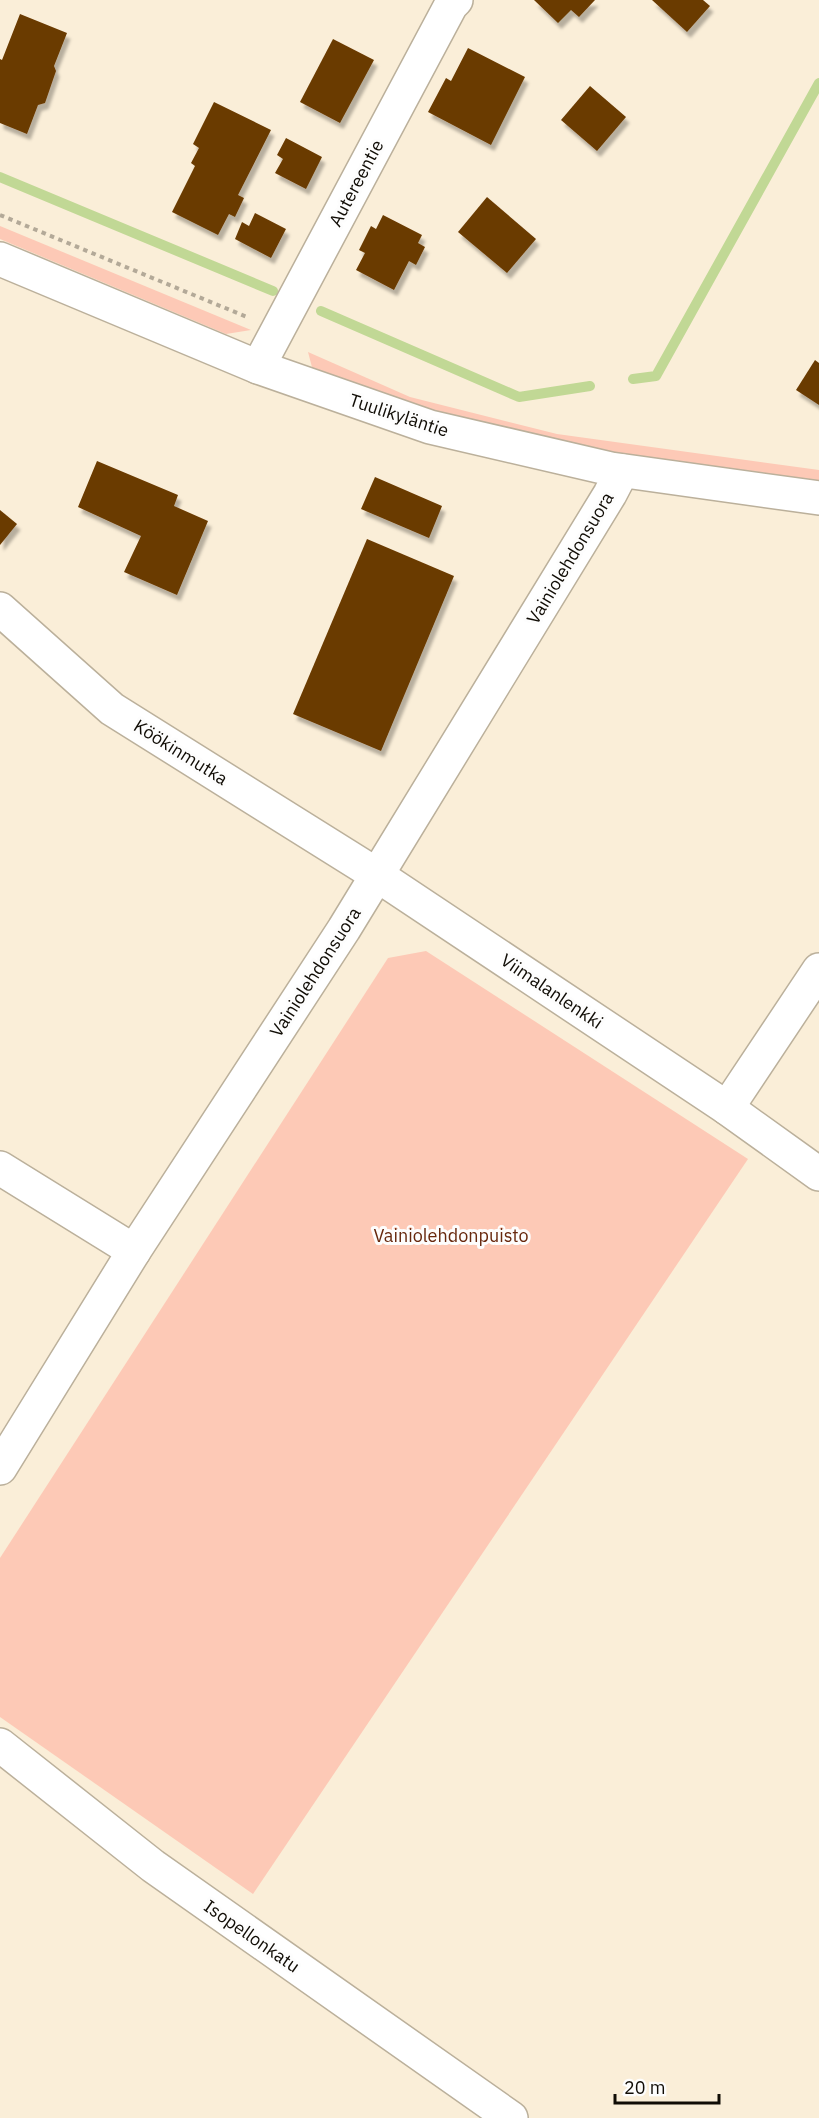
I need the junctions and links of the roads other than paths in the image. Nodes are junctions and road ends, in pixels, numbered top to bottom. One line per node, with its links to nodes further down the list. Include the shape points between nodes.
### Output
1 (456, 0): 3 (street, Autereentie)
2 (0, 259): 3 (street, Tuulikyläntie)
3 (258, 367): 4 (street, Tuulikyläntie, via 430,427)
4 (622, 471): 5 (street, Tuulikyläntie); 7 (street, Vainiolehdonsuora)
5 (819, 498)
6 (0, 609): 7 (street, Köökinmutka, via 112,709)
7 (377, 875): 9 (street, Viimalanlenkki); 12 (street, Vainiolehdonsuora)
8 (819, 970): 9 (street)
9 (727, 1108): 11 (street, Viimalanlenkki)
10 (0, 1168): 12 (street)
11 (819, 1174)
12 (134, 1251): 13 (street, Vainiolehdonsuora)
13 (0, 1468)
14 (0, 1745): 15 (street, Isopellonkatu, via 153,1866)
15 (511, 2118)

